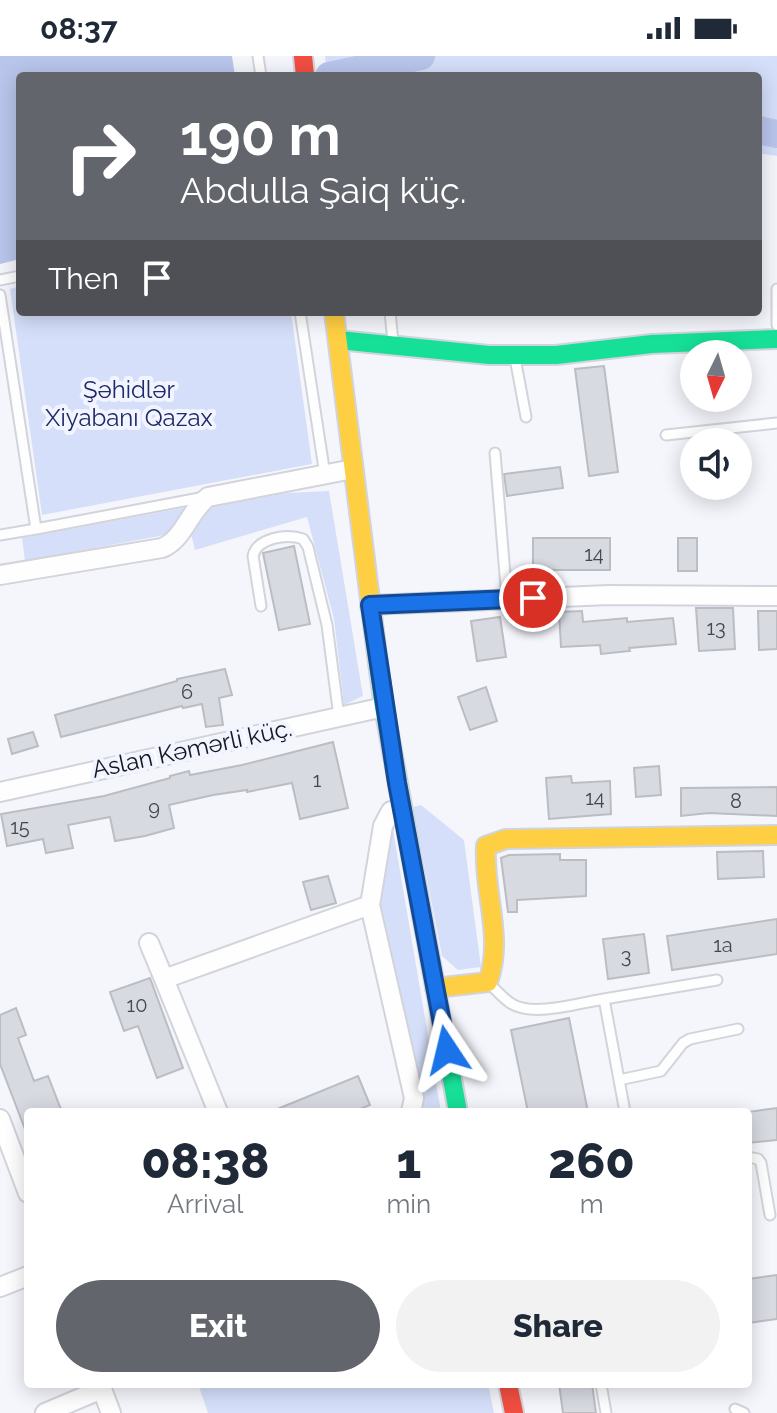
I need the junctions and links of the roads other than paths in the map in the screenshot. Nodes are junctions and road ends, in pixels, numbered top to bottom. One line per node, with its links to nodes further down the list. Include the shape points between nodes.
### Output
1 (777, 289): 6 (lane)
2 (0, 295): 18 (lane)
3 (301, 316): 16 (lane)
4 (335, 316): 8 (street)
5 (390, 316): 9 (lane)
6 (777, 325)
7 (777, 339): 10 (street)
8 (338, 340): 9 (street); 15 (street)
9 (393, 346): 10 (street)
10 (515, 355): 11 (lane)
11 (526, 417)
12 (777, 423): 13 (lane)
13 (666, 435)
14 (495, 453): 22 (lane)
15 (353, 469): 16 (street); 23 (street)
16 (325, 475): 17 (street)
17 (208, 497): 18 (lane); 20 (street, via 175,540 162,548)
18 (36, 529): 19 (lane)
19 (0, 535)
20 (0, 575)
21 (777, 596): 22 (street)
22 (507, 599): 23 (street)
23 (370, 605): 25 (street)
24 (261, 606): 26 (lane, via 254,549 285,537 303,539 327,625)
25 (384, 707): 26 (street, Aslan Kəmərli küç.); 28 (street)
26 (339, 717): 27 (street, Aslan Kəmərli küç.)
27 (0, 792)
28 (401, 808): 30 (street, via 391,811 383,826); 35 (street)
29 (777, 835): 34 (street, via 493,842 486,846 484,859 494,956)
30 (370, 905): 32 (street); 40 (street, via 414,1098)
31 (149, 943): 32 (street)
32 (164, 979): 39 (street)
33 (717, 980): 36 (lane)
34 (488, 982): 35 (street); 36 (lane, via 522,1009)
35 (435, 988): 41 (street)
36 (604, 999): 38 (lane)
37 (738, 1029): 38 (lane, via 690,1039 661,1071)
38 (619, 1080): 42 (lane)
39 (216, 1108)
40 (412, 1108)
41 (457, 1108)
42 (624, 1108)
43 (0, 1119): 45 (street)
44 (752, 1158): 46 (lane, via 761,1163)
45 (24, 1182)
46 (770, 1215)
47 (24, 1278): 48 (street)
48 (0, 1287)
49 (99, 1388): 53 (street)
50 (101, 1388): 54 (street)
51 (509, 1388): 55 (street)
52 (602, 1388): 56 (lane)
53 (45, 1413)
54 (111, 1413)
55 (514, 1413)
56 (606, 1413)

